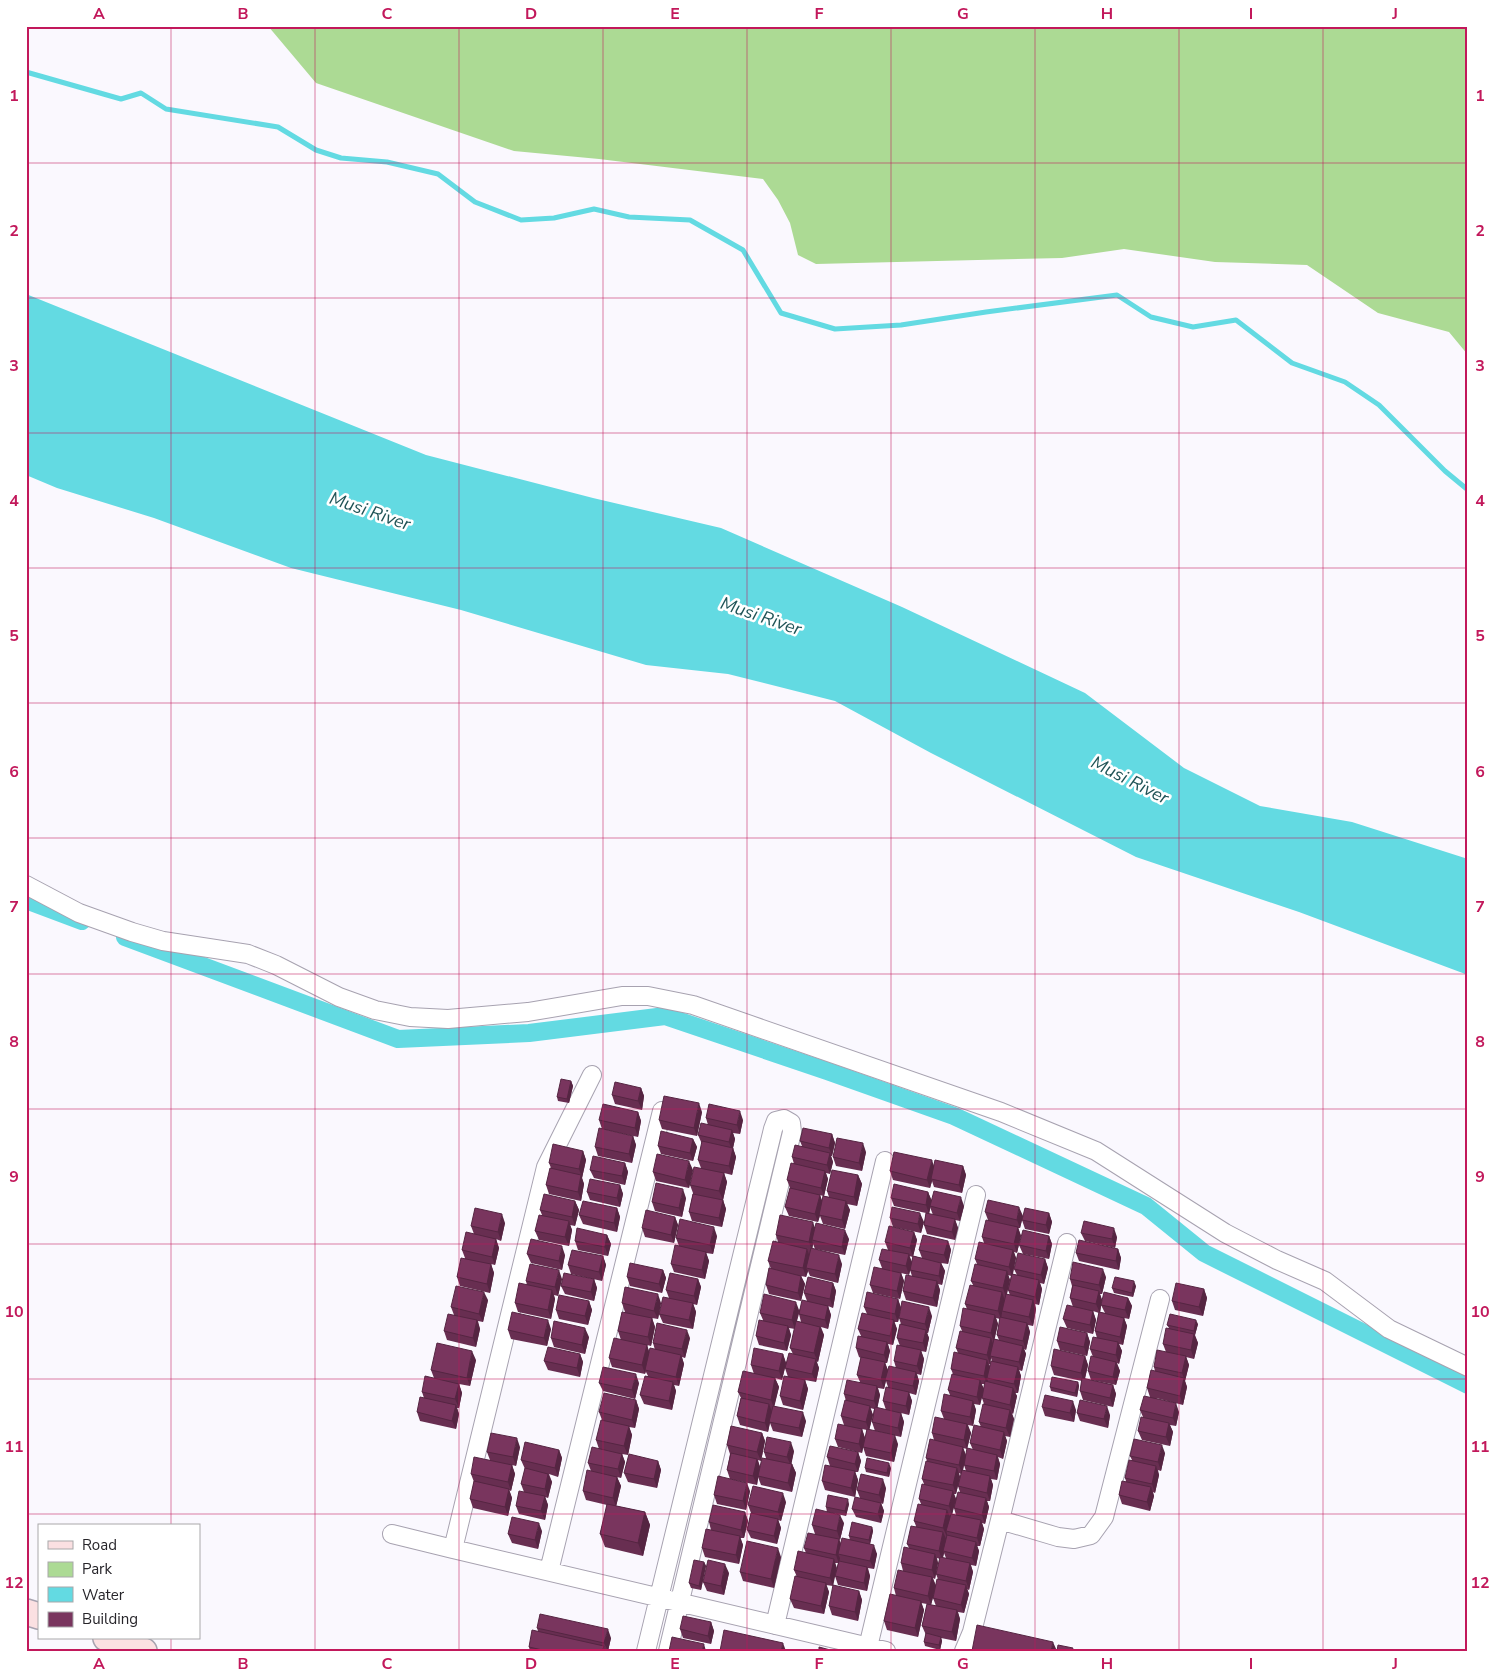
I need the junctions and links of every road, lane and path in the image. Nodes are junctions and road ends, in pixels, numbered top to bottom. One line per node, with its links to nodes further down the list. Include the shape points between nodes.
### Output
1 (26, 885): 8 (street, via 79,913 132,932 163,941 248,954 339,997 375,1010 410,1017 448,1019 528,1012 622,996 664,998 702,1008 1001,1112 1096,1151 1225,1233 1324,1281 1389,1329)
2 (592, 1075): 11 (street, via 546,1167)
3 (662, 1111): 12 (street)
4 (885, 1161): 17 (street)
5 (976, 1195): 19 (street)
6 (1066, 1242): 9 (street)
7 (1160, 1299): 9 (street, via 1104,1517 1091,1534 1074,1539)
8 (1468, 1367)
9 (1000, 1520): 24 (street, via 972,1632)
10 (392, 1534): 11 (street)
11 (453, 1549): 12 (street)
12 (549, 1571): 13 (street)
13 (659, 1598): 14 (street); 14 (street, via 774,1128 776,1121 784,1119 791,1123 792,1132); 21 (street)
14 (679, 1602): 17 (street); 22 (street)
15 (26, 1612): 16 (street)
16 (38, 1616)
17 (775, 1625): 19 (street)
18 (112, 1640): 20 (street)
19 (868, 1647): 23 (street)
20 (144, 1651)
21 (646, 1651)
22 (668, 1651)
23 (886, 1651)
24 (964, 1651)

